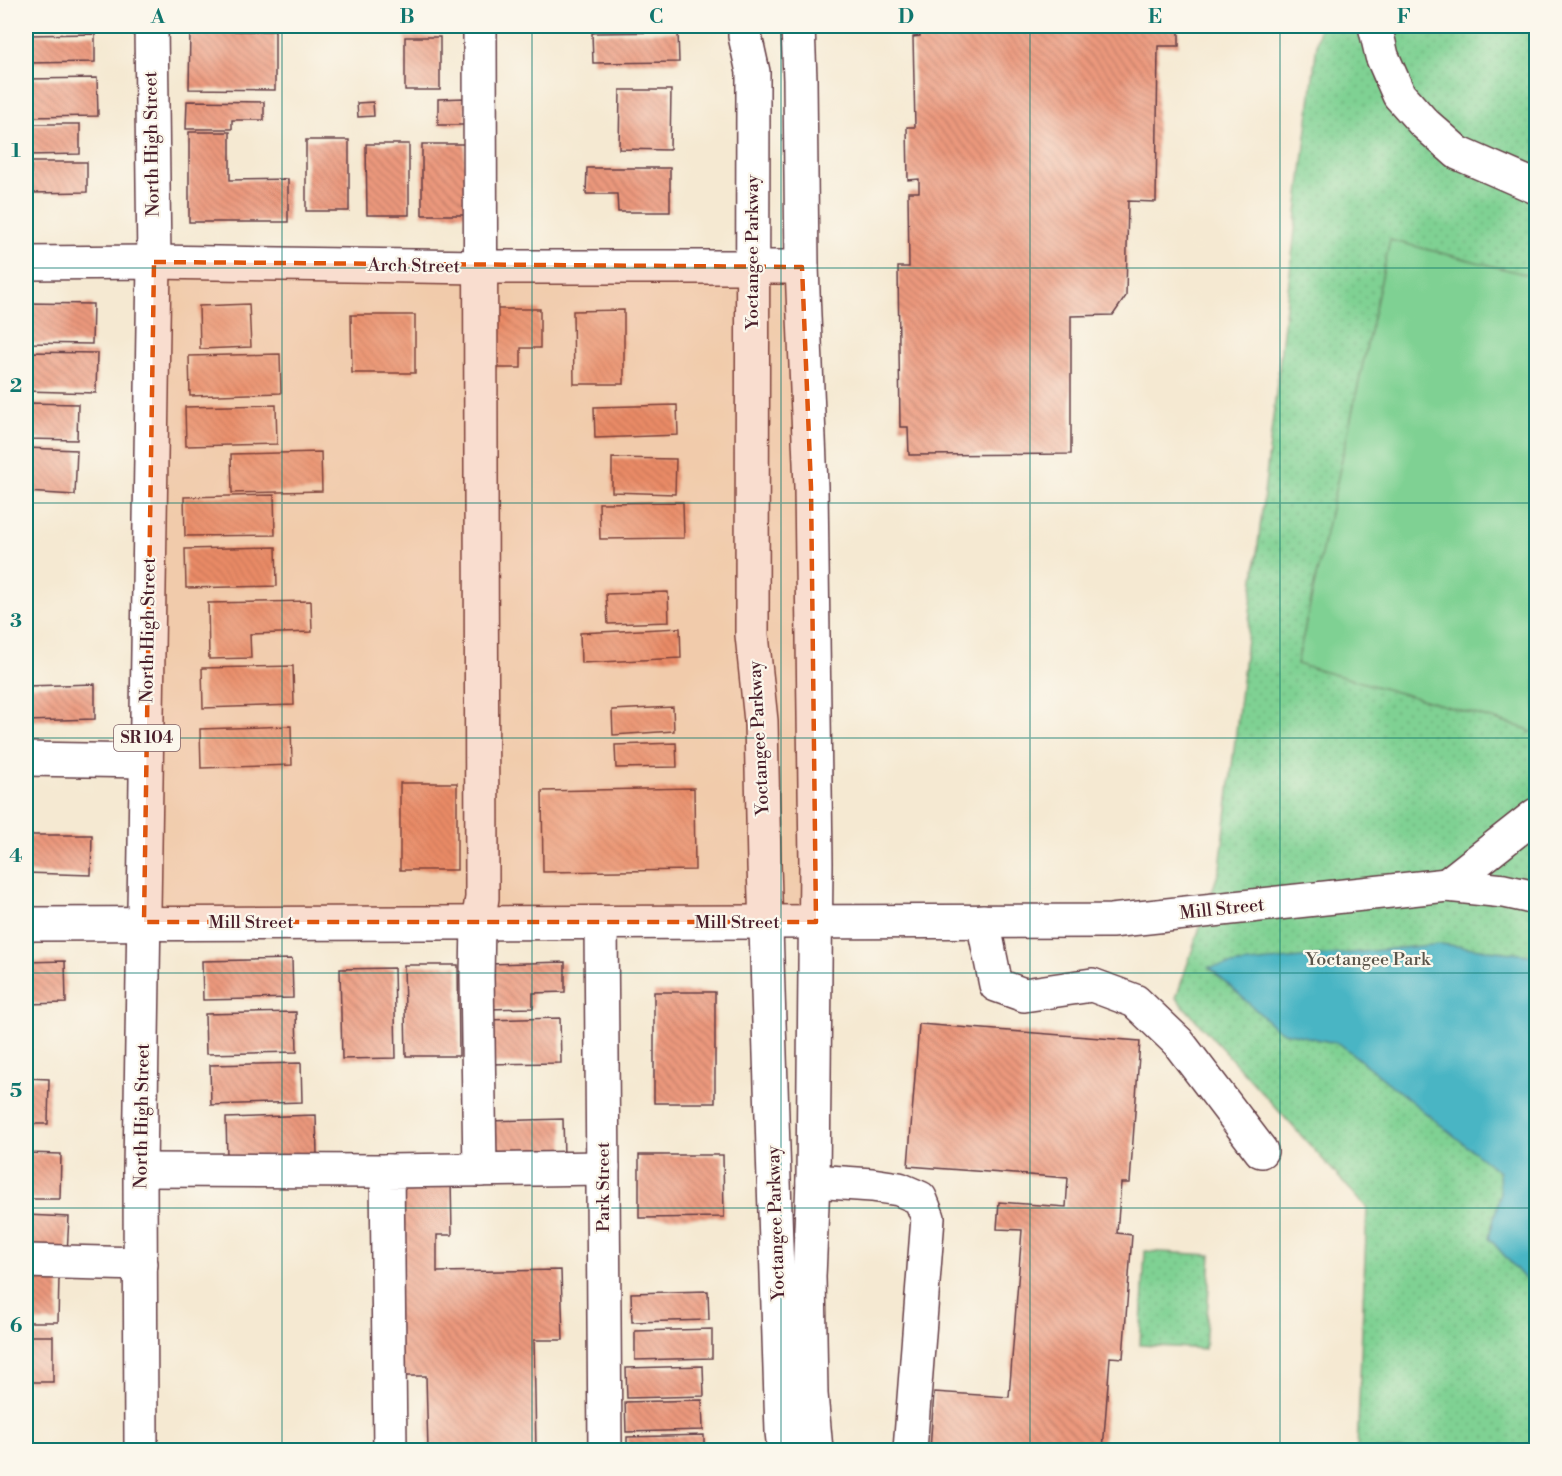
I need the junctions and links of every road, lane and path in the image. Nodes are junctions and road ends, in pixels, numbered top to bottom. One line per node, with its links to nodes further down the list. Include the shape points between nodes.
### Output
1 (151, 26): 7 (street, North High Street / SR 104)
2 (480, 26): 9 (street)
3 (745, 26): 11 (street, Yoctangee Parkway, via 753,72)
4 (798, 26): 10 (street, Yoctangee Parkway)
5 (1375, 26): 6 (street, via 1382,56 1399,95 1423,122 1458,153)
6 (1536, 187)
7 (154, 262): 8 (street, Arch Street); 9 (street, Arch Street); 13 (street, North High Street / SR 104)
8 (26, 263)
9 (481, 267): 11 (street, Arch Street); 21 (street, via 482,898)
10 (802, 267): 11 (street, Arch Street); 20 (street, Yoctangee Parkway, via 811,487)
11 (752, 268): 19 (street, Yoctangee Parkway, via 752,635 761,721)
12 (26, 759): 13 (street)
13 (146, 761): 18 (street, North High Street / SR 104)
14 (1536, 815): 15 (street)
15 (1447, 885): 16 (street, Mill Street); 17 (street, Mill Street, via 1112,921)
16 (1536, 898)
17 (983, 921): 20 (street, Mill Street); 24 (street, via 996,985 1024,995 1092,985 1135,1001 1178,1042)
18 (144, 922): 21 (street, Mill Street); 23 (street, Mill Street); 26 (street, North High Street / SR 104)
19 (766, 922): 20 (street, Mill Street); 22 (street, Mill Street); 35 (street, Yoctangee Parkway)
20 (816, 922): 29 (street, Yoctangee Parkway)
21 (478, 923): 22 (street, Mill Street); 27 (street)
22 (602, 923): 25 (street, Park Street)
23 (26, 924)
24 (1261, 1151)
25 (603, 1168): 27 (street); 34 (street, Park Street)
26 (141, 1170): 28 (street); 31 (street, North High Street / SR 104)
27 (480, 1170): 28 (street)
28 (387, 1172): 33 (street)
29 (813, 1181): 36 (street, Yoctangee Parkway, via 809,1277); 37 (street, via 899,1189 921,1198 928,1218)
30 (26, 1261): 31 (street)
31 (141, 1264): 32 (street, North High Street / SR 104)
32 (141, 1450)
33 (390, 1450)
34 (605, 1450)
35 (784, 1450)
36 (816, 1450)
37 (910, 1450)

